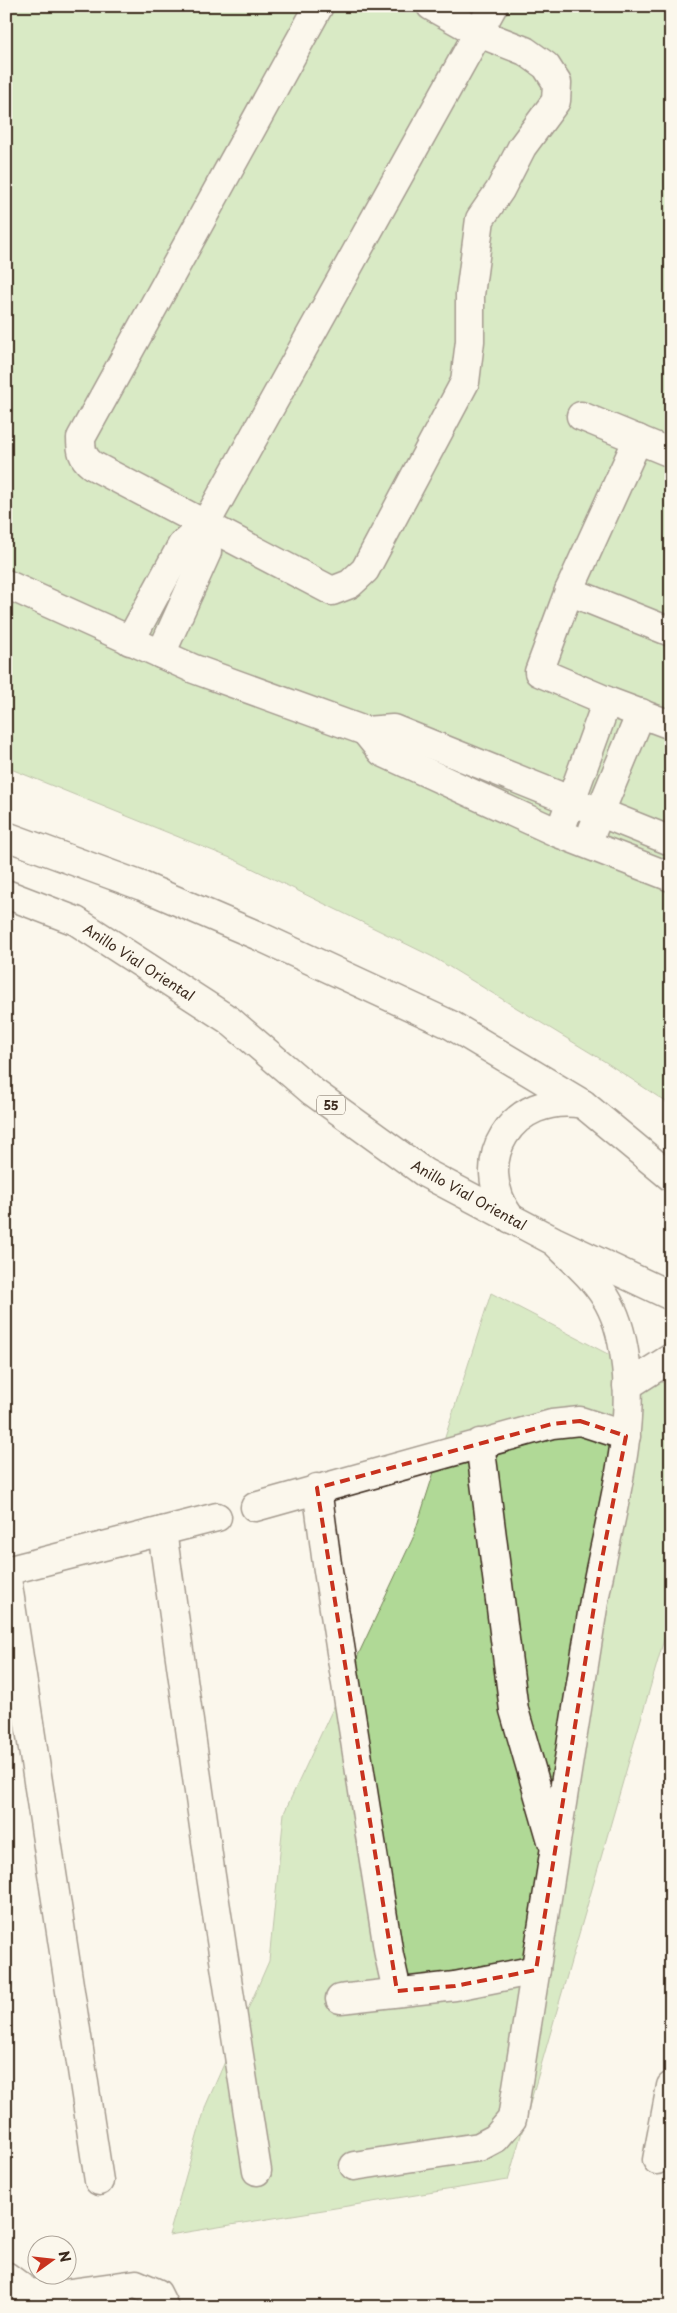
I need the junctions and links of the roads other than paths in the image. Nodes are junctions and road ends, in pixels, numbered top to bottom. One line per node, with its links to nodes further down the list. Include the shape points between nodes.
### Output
1 (319, 6): 8 (main road, via 81,438 84,459 92,465)
2 (431, 6): 4 (main road)
3 (493, 6): 4 (main road)
4 (479, 33): 8 (main road); 8 (main road, via 525,51 546,66 557,83 556,101 522,147 500,190 480,218 470,295 470,341 465,382 365,570 350,584 332,591)
5 (581, 416): 6 (main road)
6 (638, 439): 7 (main road); 10 (main road)
7 (671, 453)
8 (206, 523): 12 (main road, via 182,545); 13 (main road, via 206,552)
9 (6, 584): 12 (main road)
10 (568, 591): 11 (main road); 14 (main road, via 539,672)
11 (671, 632)
12 (130, 641): 13 (main road)
13 (161, 654): 17 (main road)
14 (607, 701): 15 (main road); 18 (main road)
15 (641, 713): 16 (main road); 19 (main road)
16 (671, 725)
17 (365, 731): 18 (main road, via 392,729); 20 (main road, via 382,752)
18 (571, 802): 19 (main road); 20 (main road)
19 (599, 813): 22 (main road); 23 (main road)
20 (558, 833): 23 (main road)
21 (6, 836): 26 (main road, via 142,886 357,981 451,1025)
22 (671, 841)
23 (586, 844): 24 (main road)
24 (671, 877)
25 (6, 894): 28 (main road, Anillo Vial Oriental / 55, via 76,920 229,1020 313,1092 417,1168)
26 (583, 1104): 27 (main road); 28 (main road, via 558,1102 533,1108 504,1134 494,1158 494,1184)
27 (671, 1176)
28 (511, 1219): 29 (main road, Anillo Vial Oriental / 55)
29 (554, 1241): 30 (main road, Anillo Vial Oriental / 55); 32 (main road, via 597,1283 614,1310 626,1360)
30 (671, 1296)
31 (671, 1358): 32 (main road)
32 (627, 1386): 33 (main road)
33 (626, 1436): 34 (main road, via 580,1421 552,1424); 40 (main road, via 600,1569)
34 (480, 1443): 35 (main road); 40 (main road, via 514,1710)
35 (317, 1488): 36 (main road); 42 (main road, via 387,1945)
36 (254, 1506)
37 (217, 1517): 38 (main road)
38 (162, 1531): 39 (main road); 47 (main road)
39 (6, 1572): 48 (main road)
40 (554, 1849): 41 (main road)
41 (536, 1970): 42 (main road, via 455,1986); 46 (main road, via 512,2119 496,2138 479,2147)
42 (397, 1991): 43 (main road)
43 (340, 1999)
44 (671, 2086): 45 (main road)
45 (657, 2160)
46 (354, 2166)
47 (257, 2171)
48 (99, 2181)
49 (6, 2276): 50 (main road, via 29,2293 63,2294 136,2284 157,2293)
50 (164, 2307)

